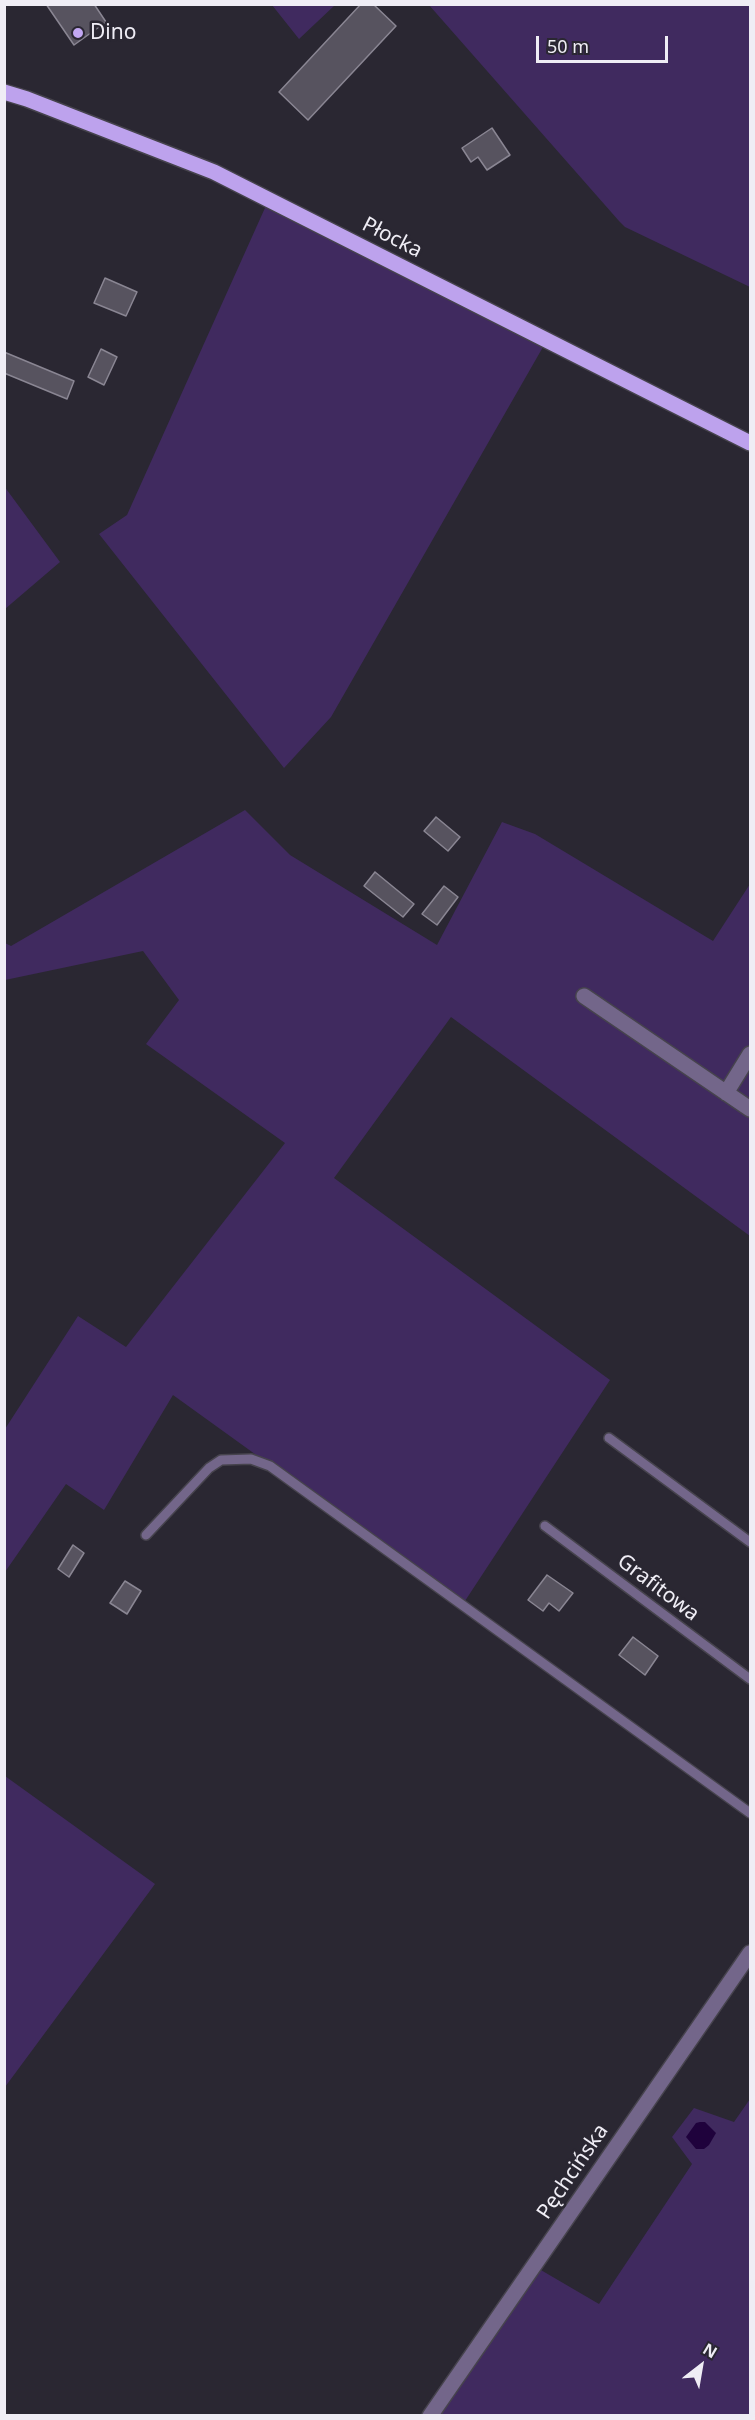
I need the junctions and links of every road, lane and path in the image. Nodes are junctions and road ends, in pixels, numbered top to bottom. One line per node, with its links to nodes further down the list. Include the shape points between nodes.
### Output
1 (4, 92): 2 (main road, Płocka, via 214,172)
2 (750, 443)
3 (584, 996): 5 (street)
4 (750, 1054): 5 (street)
5 (726, 1092): 6 (street)
6 (750, 1109)
7 (609, 1438): 10 (lane)
8 (545, 1526): 11 (lane, Grafitowa)
9 (146, 1535): 12 (lane, via 221,1460 251,1459 270,1466)
10 (750, 1542)
11 (750, 1679)
12 (750, 1814)
13 (750, 1953): 14 (street, Pęchcińska)
14 (430, 2415)

